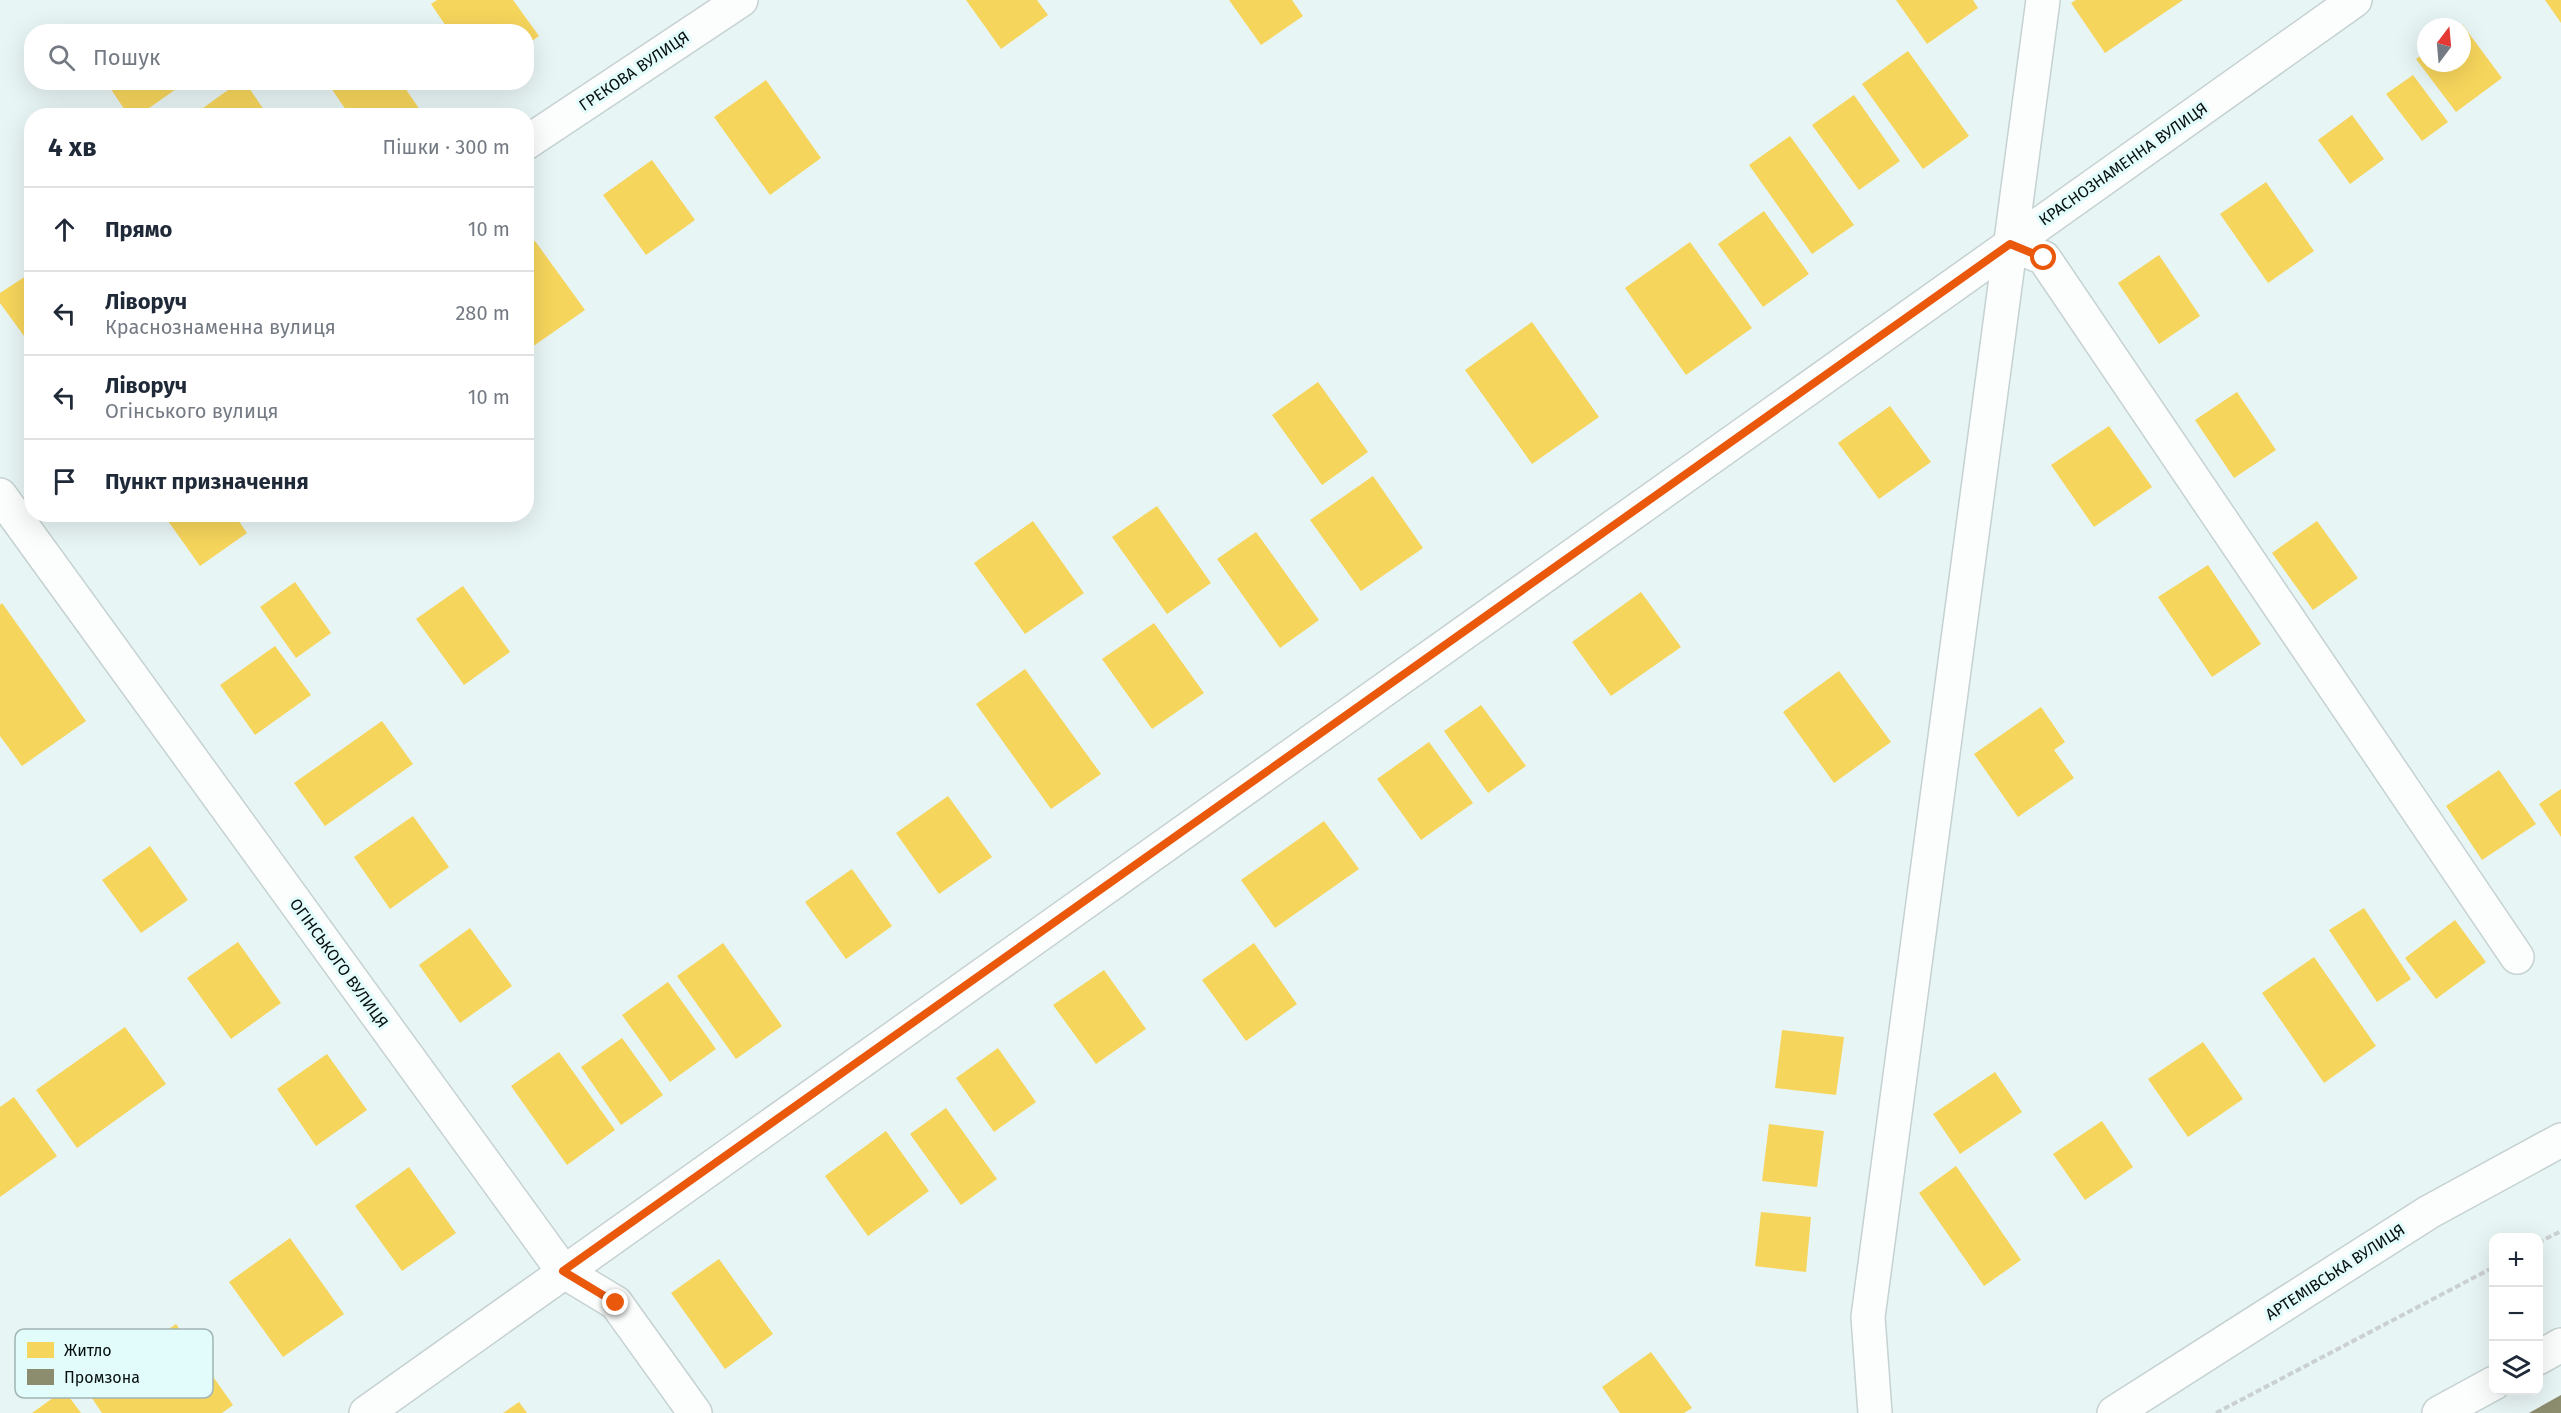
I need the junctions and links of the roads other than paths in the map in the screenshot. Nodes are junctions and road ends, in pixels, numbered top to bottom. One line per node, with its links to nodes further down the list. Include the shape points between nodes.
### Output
1 (741, 0): 4 (street, ГРЕКОВА ВУЛИЦЯ)
2 (2043, 0): 5 (street)
3 (2355, 0): 5 (street, КРАСНОЗНАМЕННА ВУЛИЦЯ)
4 (534, 138)
5 (2010, 244): 7 (street, via 2044,258); 9 (street, КРАСНОЗНАМЕННА ВУЛИЦЯ); 15 (street, via 1868,1317)
6 (12, 510): 9 (street, ОГІНСЬКОГО ВУЛИЦЯ)
7 (2517, 957)
8 (2561, 1140): 16 (street, АРТЕМІВСЬКА ВУЛИЦЯ, via 2429,1212)
9 (563, 1271): 13 (street, КРАСНОЗНАМЕННА ВУЛИЦЯ); 14 (street, ОГІНСЬКОГО ВУЛИЦЯ, via 616,1303)
10 (2561, 1345): 11 (street)
11 (2543, 1355)
12 (2489, 1385): 17 (street)
13 (366, 1413)
14 (695, 1413)
15 (1875, 1413)
16 (2114, 1413)
17 (2439, 1413)

